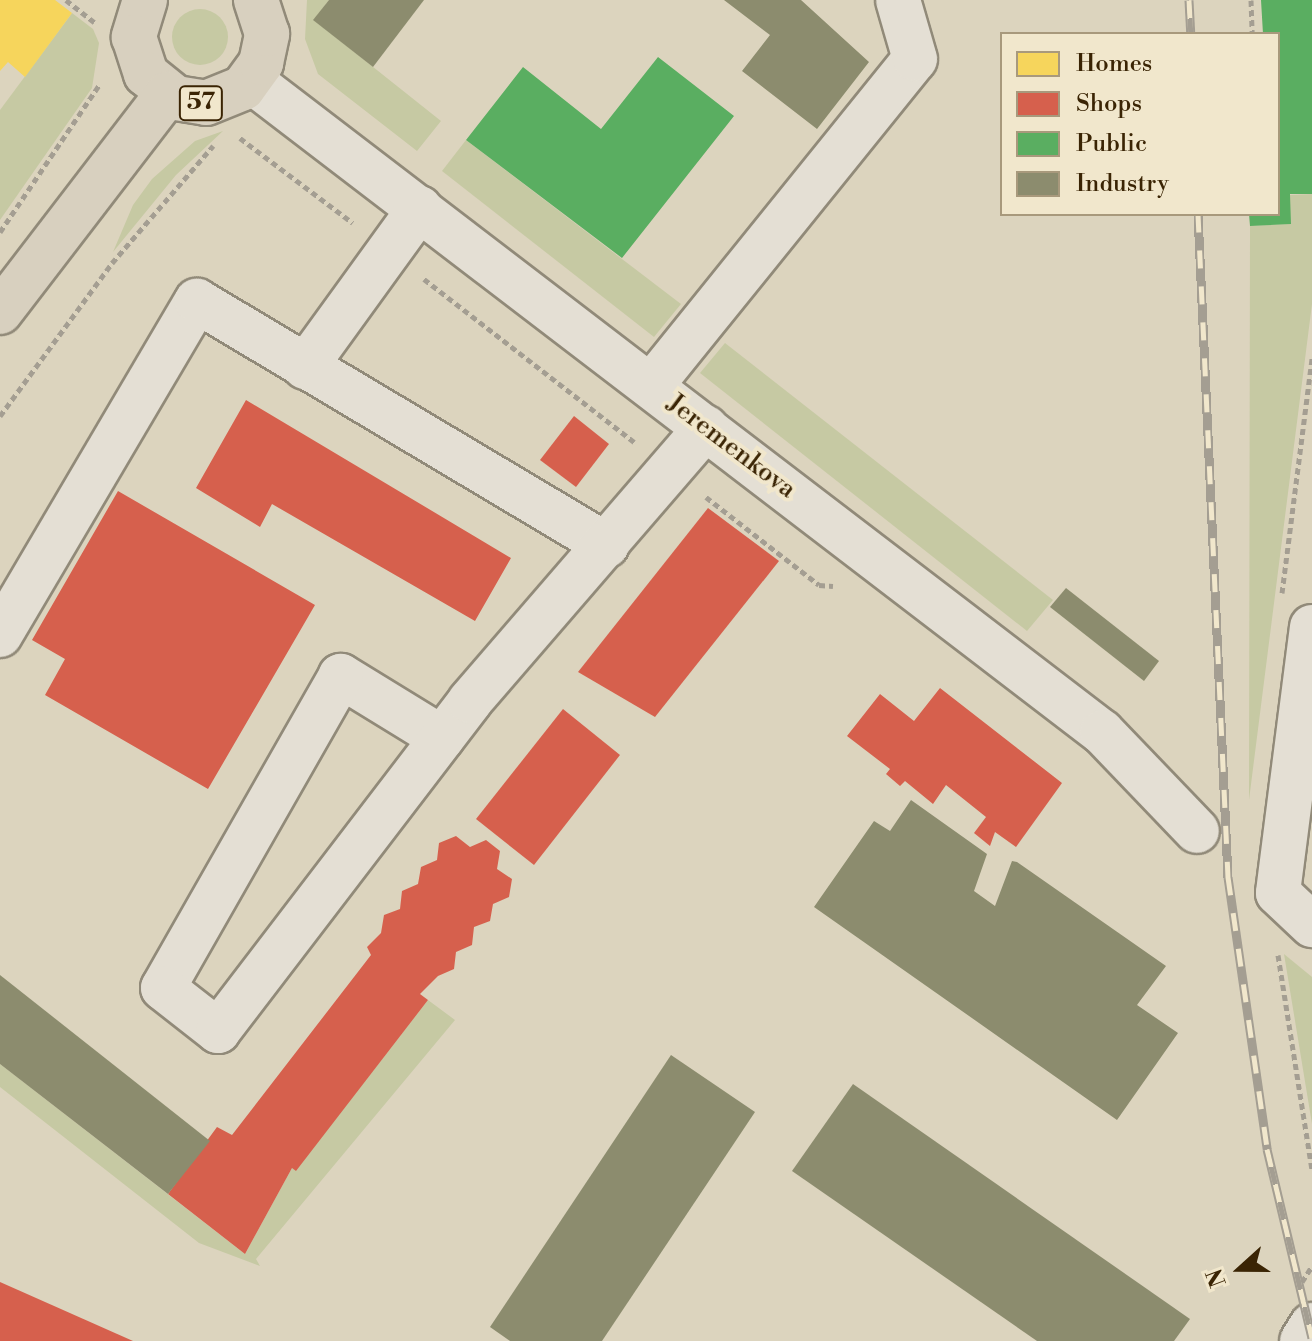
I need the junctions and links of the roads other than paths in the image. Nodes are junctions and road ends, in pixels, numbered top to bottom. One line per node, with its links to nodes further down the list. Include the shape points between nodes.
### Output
1 (145, 0): 7 (main road, 57, via 134,27 137,57)
2 (256, 0): 6 (main road, 57, via 267,44)
3 (898, 0): 5 (street)
4 (924, 0): 5 (street)
5 (915, 59): 11 (street)
6 (250, 80): 7 (main road, 57, via 235,93 206,103); 8 (street, Jeremenkova)
7 (167, 94): 9 (main road, 57)
8 (420, 208): 10 (street); 11 (street, Jeremenkova)
9 (0, 312)
10 (305, 367): 13 (street); 15 (street, via 197,301)
11 (651, 386): 12 (street, Jeremenkova)
12 (706, 428): 13 (street); 17 (street, Jeremenkova, via 1102,732)
13 (607, 545): 16 (street)
14 (1312, 627): 18 (street, via 1278,893)
15 (0, 635)
16 (442, 738): 16 (street, via 218,1031 163,988 341,676)
17 (1197, 831)
18 (1312, 925)
19 (1312, 1325): 20 (street)
20 (1302, 1341)

